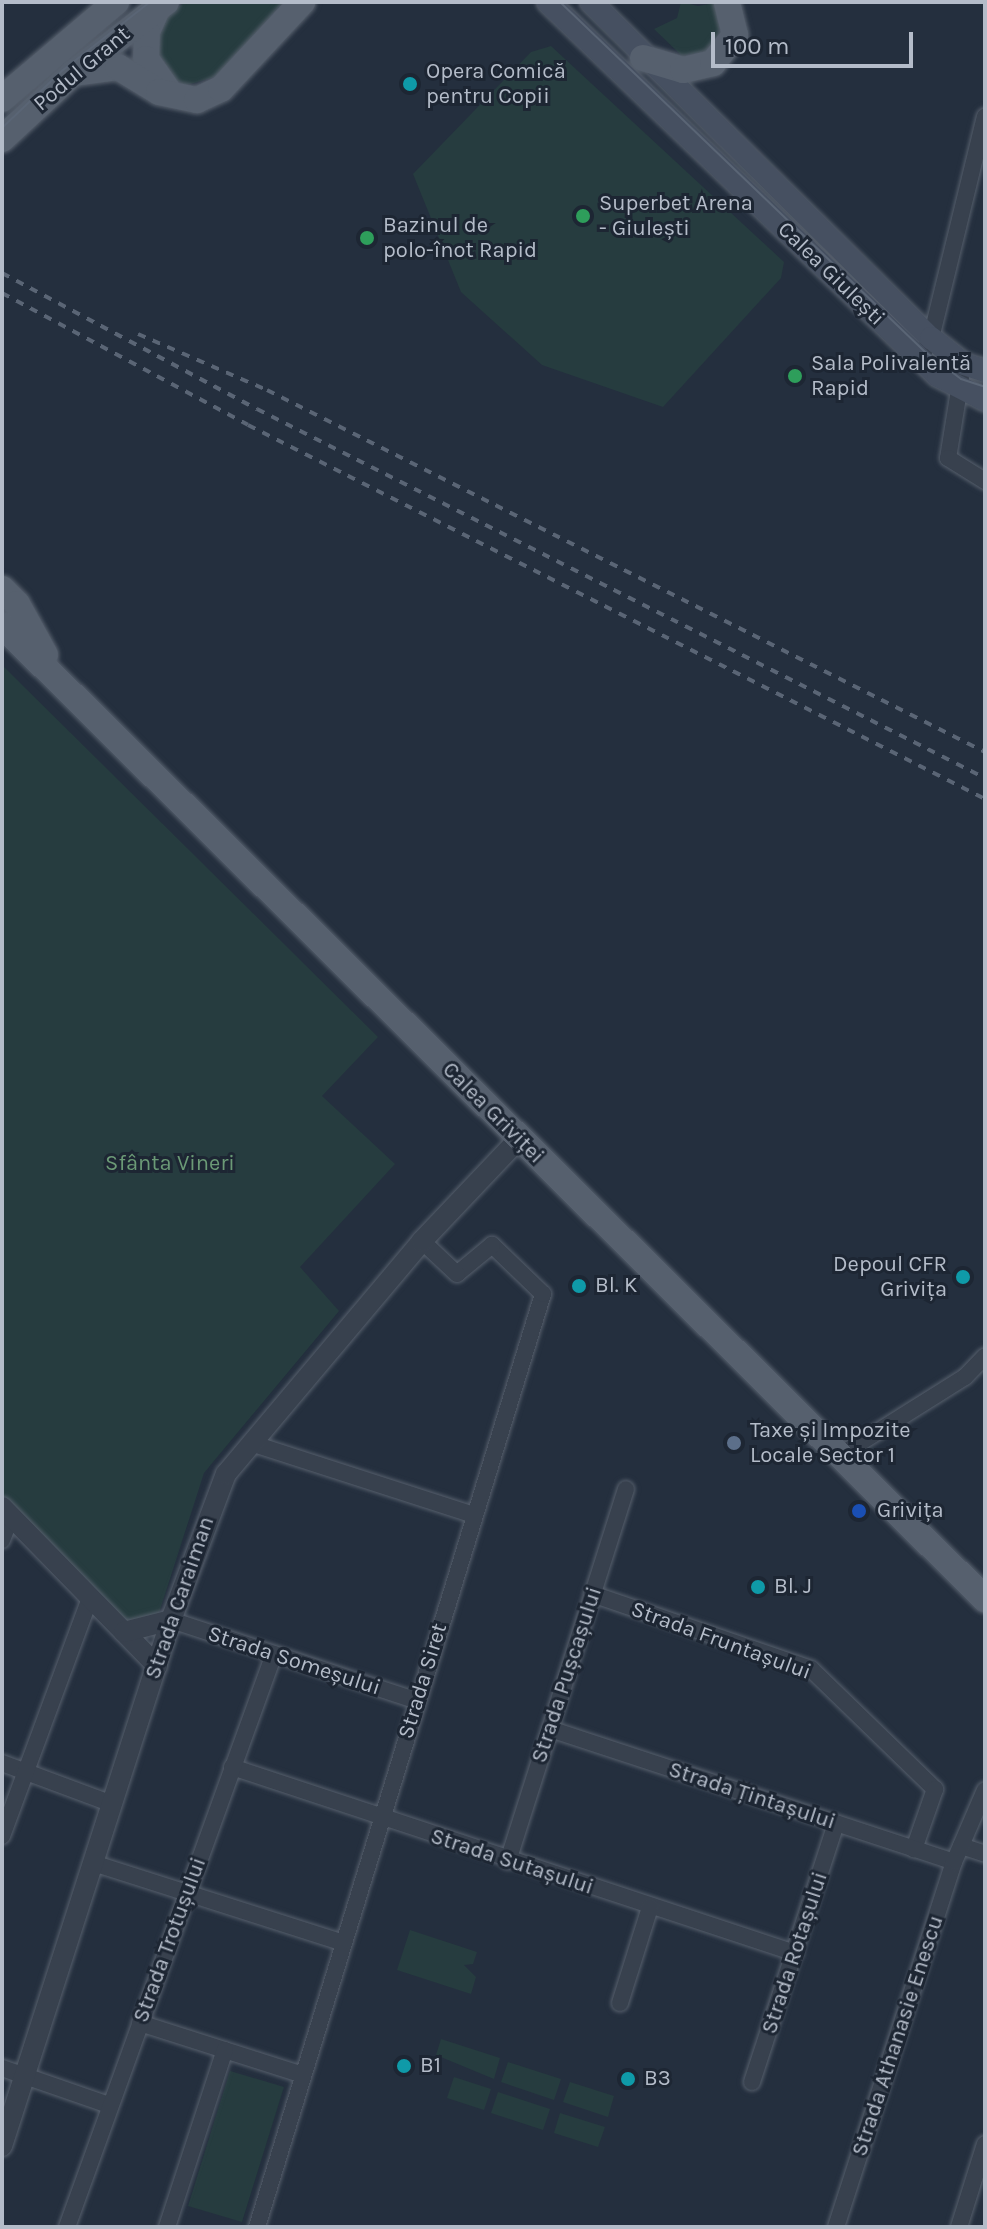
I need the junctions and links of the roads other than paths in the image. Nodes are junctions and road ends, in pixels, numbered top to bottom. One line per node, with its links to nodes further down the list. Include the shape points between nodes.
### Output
1 (116, 2): 10 (main road, Podul Grant)
2 (302, 2): 9 (main road, via 221,89 197,100)
3 (548, 2): 14 (main road, Calea Giulești)
4 (591, 2): 7 (main road, Calea Giulești)
5 (727, 2): 7 (main road, via 735,35 713,63 683,70)
6 (162, 5): 8 (main road, Podul Grant); 9 (main road, via 147,32 146,59)
7 (643, 58): 13 (main road, Calea Giulești)
8 (73, 73): 9 (main road, via 118,67); 12 (main road, Podul Grant)
9 (175, 98)
10 (2, 99)
11 (985, 117): 13 (street)
12 (2, 139)
13 (931, 338): 14 (street, via 924,351); 15 (main road, Calea Giulești)
14 (914, 353): 16 (main road, Calea Giulești)
15 (974, 368): 16 (street)
16 (959, 390): 17 (main road, Calea Giulești); 18 (street, via 948,458)
17 (985, 400)
18 (985, 481)
19 (2, 589): 21 (main road, via 17,604)
20 (2, 625): 21 (main road, Calea Griviței)
21 (59, 679): 22 (main road, Calea Griviței)
22 (518, 1140): 23 (street, Strada Caraiman); 26 (main road, Calea Griviței)
23 (422, 1241): 25 (street, Strada Caraiman); 29 (street, Strada Siret, via 457,1274 492,1245 543,1294)
24 (985, 1356): 26 (street, via 965,1377)
25 (251, 1443): 29 (street); 34 (street, Strada Caraiman, via 226,1474 212,1503)
26 (839, 1456): 33 (main road, Calea Griviței)
27 (626, 1489): 31 (street, Strada Pușcașului)
28 (7, 1512): 30 (street); 32 (street)
29 (474, 1515): 38 (street, Strada Siret)
30 (2, 1540)
31 (592, 1594): 39 (street, Strada Pușcașului); 49 (street, Strada Fruntașului, via 811,1669 935,1789)
32 (90, 1598): 35 (street); 42 (street)
33 (985, 1599)
34 (171, 1620): 35 (street); 36 (street, Strada Someșului); 37 (street, Strada Caraiman)
35 (124, 1632): 37 (street)
36 (274, 1654): 38 (street, Strada Someșului); 41 (street, Strada Trotușului)
37 (157, 1666): 44 (street, Strada Caraiman)
38 (418, 1701): 45 (street, Strada Siret)
39 (550, 1729): 46 (street, Strada Țintașului); 51 (street, Strada Pușcașului)
40 (2, 1763): 42 (street)
41 (232, 1767): 45 (street, Strada Sutașului); 54 (street, Strada Trotușului)
42 (27, 1772): 44 (street); 47 (street)
43 (985, 1790): 48 (street, Strada Athanasie Enescu)
44 (112, 1804): 53 (street, Strada Caraiman)
45 (381, 1819): 51 (street, Strada Sutașului); 56 (street, Strada Siret)
46 (836, 1823): 49 (street, Strada Țintașului); 57 (street, Strada Rotașului)
47 (2, 1836)
48 (961, 1846): 50 (street); 52 (street, Strada Athanasie Enescu)
49 (914, 1849): 52 (street, Strada Țintașului)
50 (985, 1854)
51 (508, 1861): 55 (street, Strada Sutașului)
52 (954, 1862): 71 (street, Strada Athanasie Enescu)
53 (93, 1863): 54 (street); 63 (street, Strada Caraiman)
54 (186, 1893): 56 (street); 59 (street, Strada Trotușului)
55 (650, 1907): 57 (street, Strada Sutașului); 58 (street)
56 (343, 1943): 62 (street, Strada Siret)
57 (795, 1953): 64 (street, Strada Rotașului)
58 (620, 2003)
59 (140, 2023): 60 (street); 65 (street, Strada Trotușului)
60 (225, 2050): 62 (street); 68 (street)
61 (2, 2068): 63 (street)
62 (303, 2075): 70 (street, Strada Siret)
63 (27, 2076): 65 (street); 67 (street, Strada Caraiman)
64 (752, 2082)
65 (109, 2105): 69 (street, Strada Trotușului)
66 (985, 2144): 72 (street)
67 (2, 2146)
68 (171, 2226)
69 (67, 2227)
70 (257, 2227)
71 (836, 2227)
72 (959, 2227)

